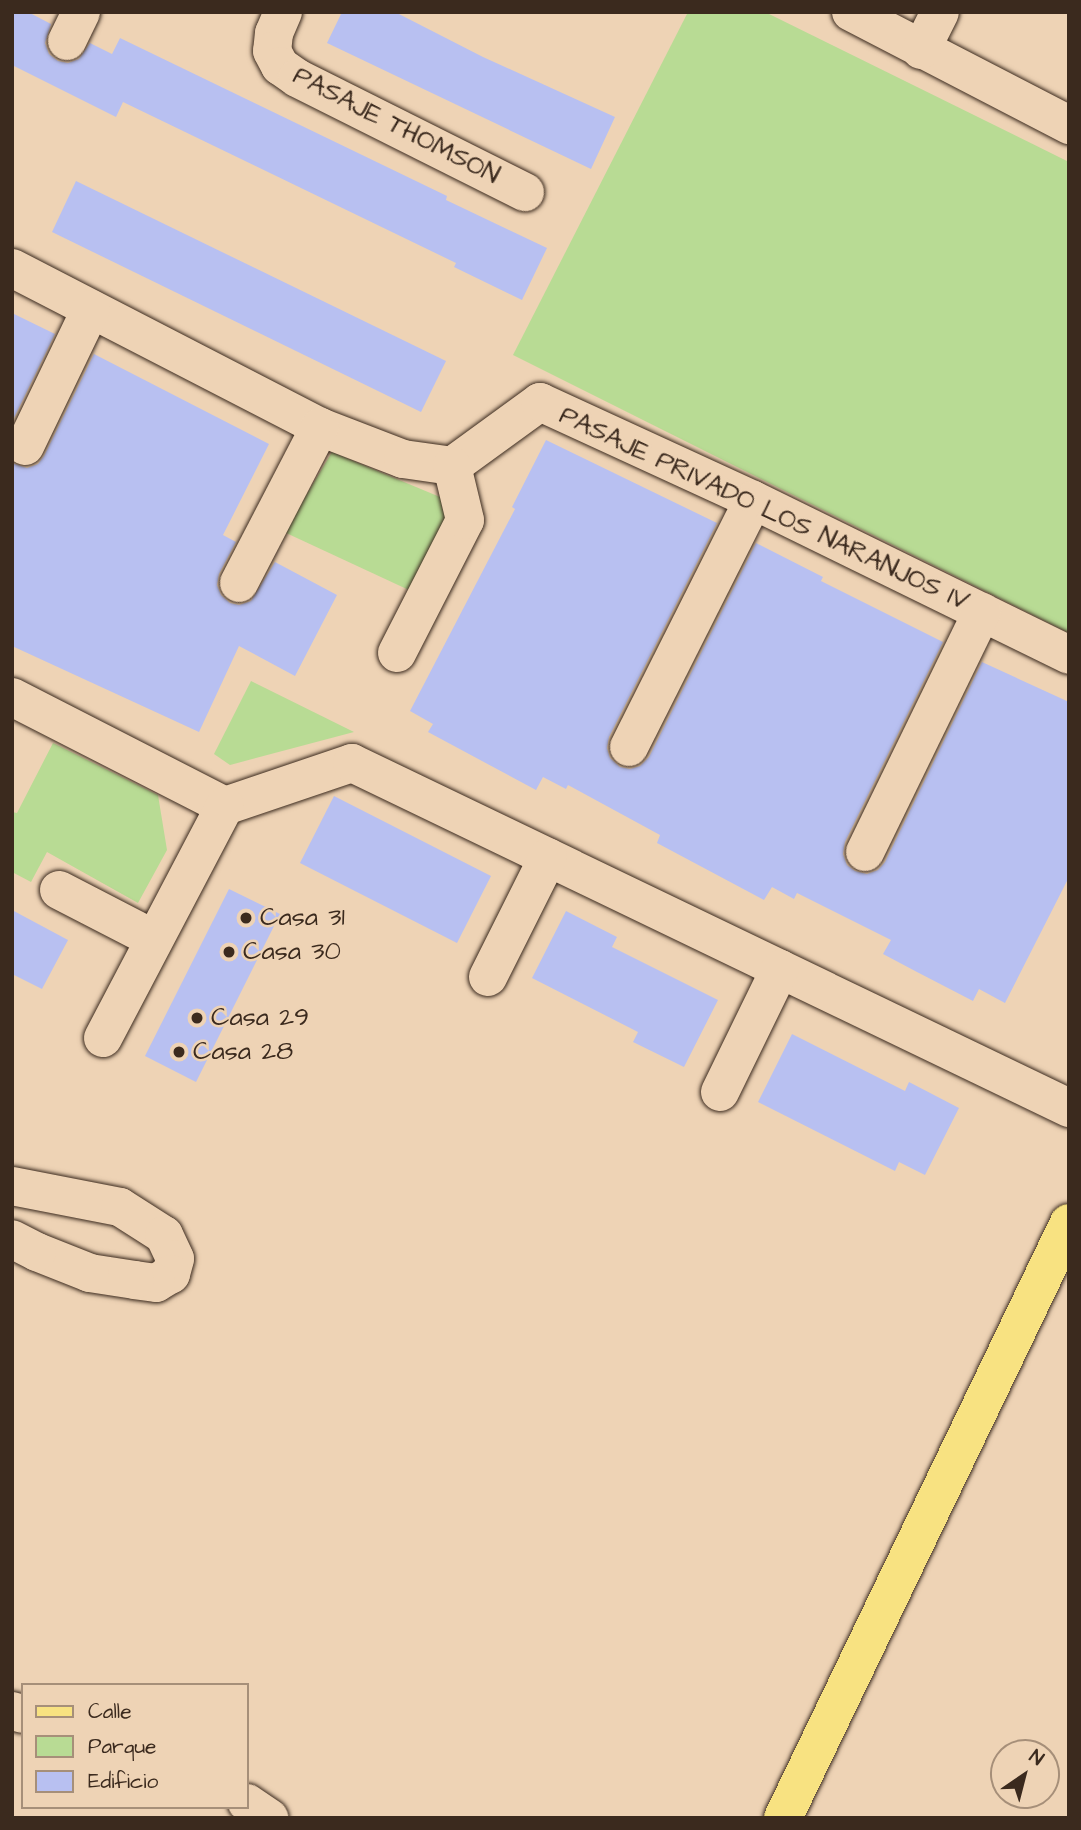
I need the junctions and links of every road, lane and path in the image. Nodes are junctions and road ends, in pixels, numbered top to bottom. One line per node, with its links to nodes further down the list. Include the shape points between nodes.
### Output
1 (283, 12): 6 (street, PASAJE THOMSON, via 272,51 280,66)
2 (851, 12): 4 (street)
3 (940, 12): 4 (street)
4 (921, 50): 5 (street)
5 (1069, 125)
6 (525, 192)
7 (12, 268): 8 (street)
8 (91, 309): 9 (street); 10 (street)
9 (320, 428): 11 (street, via 403,459); 13 (street)
10 (25, 446)
11 (452, 466): 12 (street, PASAJE PRIVADO LOS NARANJOS IV, via 540,402); 15 (street, via 465,520)
12 (753, 500): 14 (street, PASAJE PRIVADO LOS NARANJOS IV); 18 (street)
13 (239, 583)
14 (982, 612): 16 (street, PASAJE PRIVADO LOS NARANJOS IV); 20 (street)
15 (397, 653)
16 (1069, 655)
17 (12, 697): 19 (street)
18 (629, 747)
19 (225, 806): 21 (street, via 352,763); 23 (street)
20 (865, 852)
21 (548, 857): 24 (street); 25 (street)
22 (60, 890): 23 (street)
23 (154, 939): 26 (street)
24 (780, 969): 27 (street); 28 (street)
25 (488, 977)
26 (103, 1038)
27 (720, 1092)
28 (1069, 1108)
29 (12, 1186): 31 (street, via 120,1207 164,1235 175,1259 171,1274 156,1283 90,1273)
30 (1069, 1223): 34 (main road)
31 (12, 1239)
32 (248, 1804): 33 (street)
33 (268, 1818)
34 (783, 1818)

